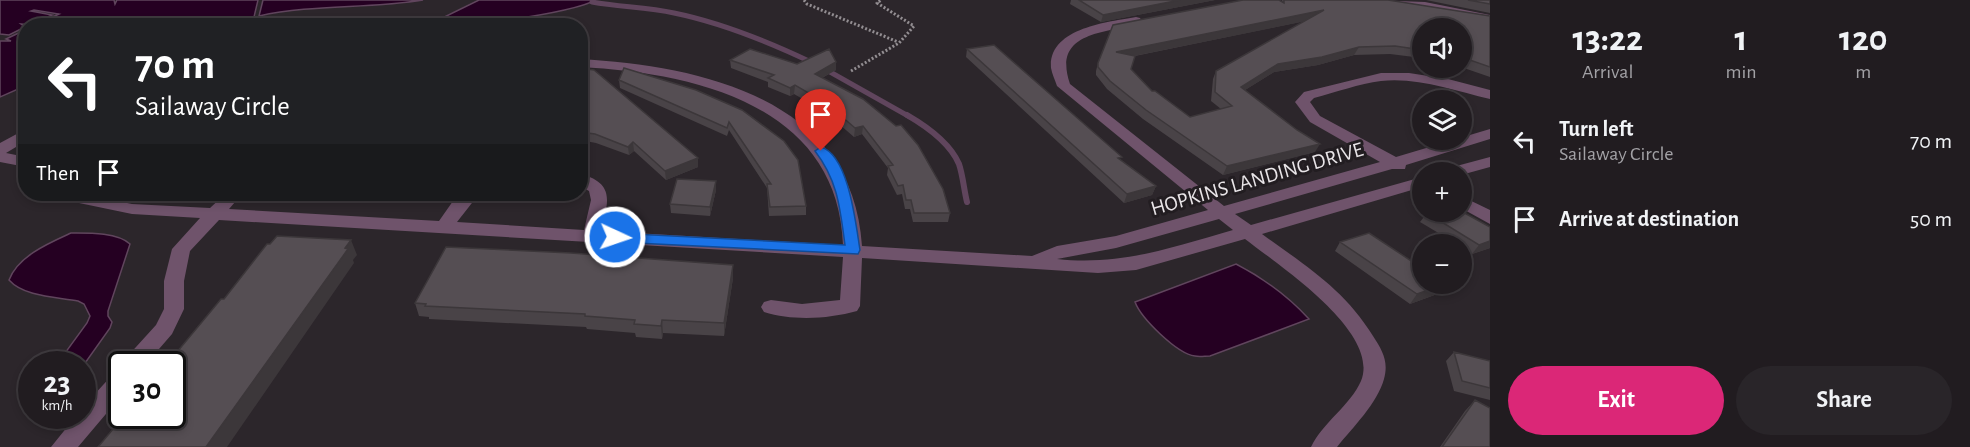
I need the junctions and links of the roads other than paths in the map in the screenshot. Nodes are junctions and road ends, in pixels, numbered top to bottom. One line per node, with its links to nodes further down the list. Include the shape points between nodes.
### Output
1 (1377, 0): 3 (street)
2 (1156, 17): 21 (street, via 1074,37 1061,50 1058,73 1064,86)
3 (1490, 19)
4 (588, 64): 27 (street, via 638,68 717,85 785,117 831,162 843,191)
5 (1490, 95): 12 (street, via 1428,79 1394,76 1309,95 1302,102 1315,119)
6 (1490, 134): 12 (street, HOPKINS LANDING DRIVE)
7 (18, 139): 8 (street)
8 (0, 150)
9 (0, 157): 10 (street)
10 (18, 159)
11 (1490, 162): 13 (street)
12 (1395, 164): 14 (street); 21 (street, HOPKINS LANDING DRIVE)
13 (1472, 167)
14 (1412, 174)
15 (588, 183): 26 (street, via 597,188 600,200)
16 (1412, 183): 25 (street, HOPKINS LANDING DRIVE)
17 (94, 201): 22 (street, HOPKINS LANDING DRIVE, via 132,209)
18 (228, 201): 22 (street)
19 (463, 201): 24 (street)
20 (1472, 207): 23 (street)
21 (1220, 211): 25 (street); 28 (street, HOPKINS LANDING DRIVE, via 1124,241 1049,253)
22 (215, 215): 24 (street, HOPKINS LANDING DRIVE); 30 (street, via 181,249 174,281 174,309 165,329)
23 (1490, 218)
24 (444, 228): 26 (street, HOPKINS LANDING DRIVE)
25 (1250, 232): 28 (street, HOPKINS LANDING DRIVE, via 1136,264 1060,268); 33 (street, via 1327,292 1351,317 1375,357 1373,379 1363,398)
26 (591, 236): 27 (street, HOPKINS LANDING DRIVE)
27 (853, 250): 28 (street, HOPKINS LANDING DRIVE); 29 (street, via 850,306 802,311)
28 (1035, 262)
29 (771, 307)
30 (146, 351)
31 (108, 395): 32 (street)
32 (63, 447)
33 (1323, 447)

